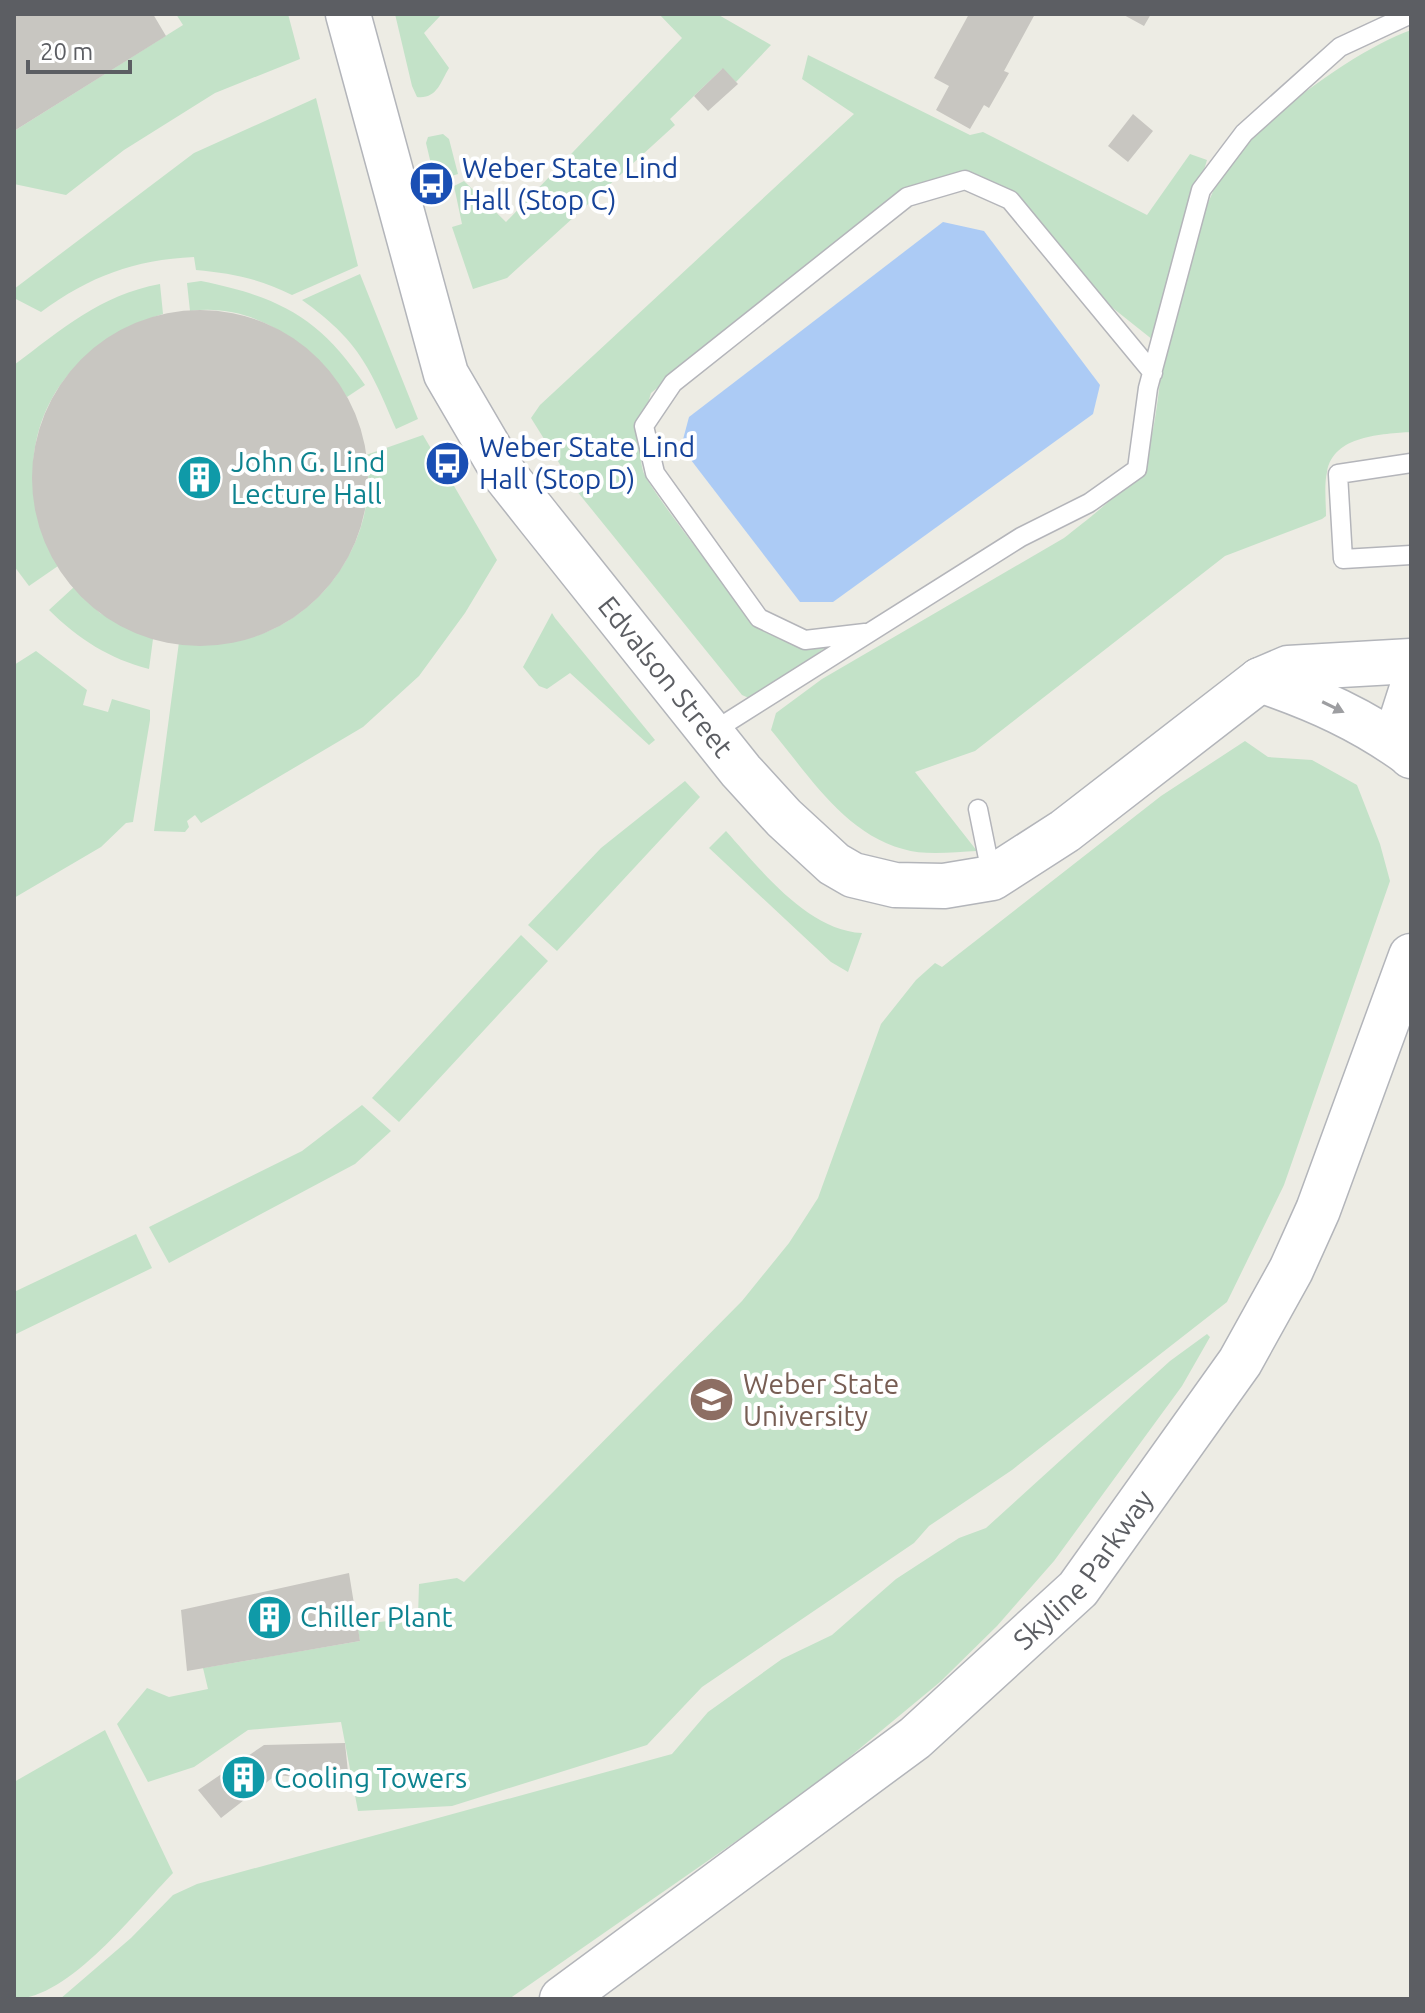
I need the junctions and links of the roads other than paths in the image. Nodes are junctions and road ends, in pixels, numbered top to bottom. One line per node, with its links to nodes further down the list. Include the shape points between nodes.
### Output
1 (348, 14): 10 (street, Edvalson Street, via 446,374 505,475)
2 (1411, 14): 3 (lane, via 1340,47 1244,133 1201,190)
3 (1153, 373): 6 (lane, via 1137,469); 6 (lane, via 1010,200 965,180 907,197 673,383 644,426 655,473 759,618 805,640)
4 (1411, 463): 5 (lane, via 1338,474 1343,559)
5 (1411, 555)
6 (871, 632): 10 (lane)
7 (1411, 661): 8 (street, Edvalson Street, via 1288,668)
8 (1260, 680): 11 (street, one-way to 11, via 1355,717); 13 (street, Edvalson Street, via 1065,831)
9 (1411, 691): 11 (street, via 1402,719)
10 (712, 732): 13 (street, Edvalson Street, via 784,818 816,850 853,875 895,885 944,886)
11 (1411, 755)
12 (978, 809): 13 (lane)
13 (992, 878)
14 (1411, 928): 15 (street, Skyline Parkway)
15 (1406, 967): 16 (street, Skyline Parkway, via 1291,1270 1240,1362 1078,1589 915,1738)
16 (562, 1999)

